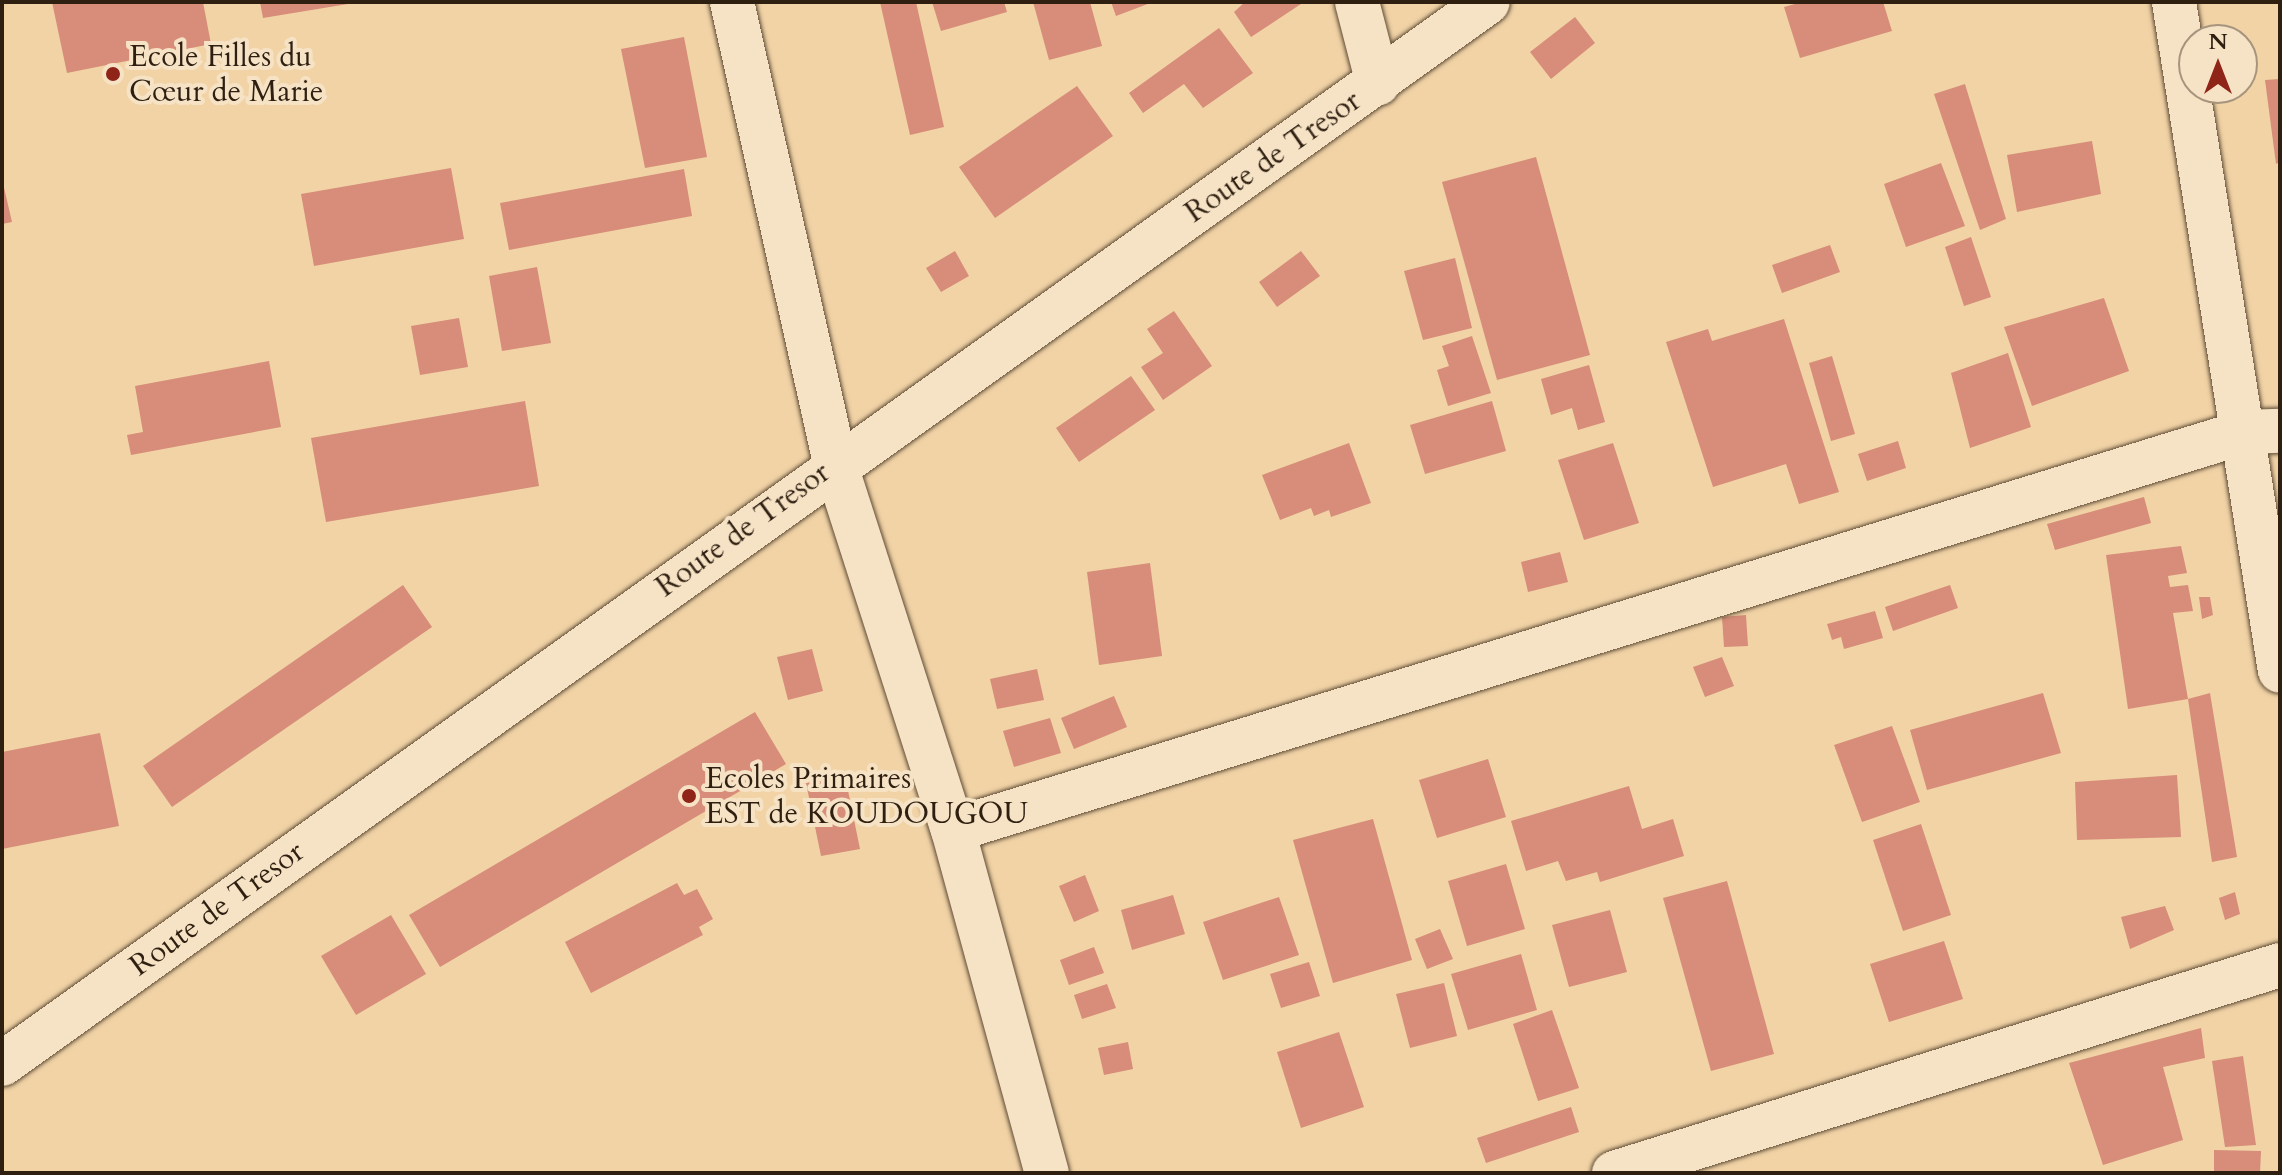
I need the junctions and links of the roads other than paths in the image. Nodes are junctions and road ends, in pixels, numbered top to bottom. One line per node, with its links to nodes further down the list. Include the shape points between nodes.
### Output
1 (732, 2): 7 (street)
2 (1357, 2): 5 (street)
3 (1488, 2): 5 (street, Route de Tresor)
4 (2174, 2): 6 (street)
5 (1378, 83): 7 (street, Route de Tresor)
6 (2262, 432): 8 (street); 9 (street)
7 (835, 463): 9 (street); 11 (street, Route de Tresor)
8 (2280, 671)
9 (953, 830): 12 (street)
10 (2280, 965): 13 (street)
11 (2, 1064)
12 (1047, 1173)
13 (1614, 1173)

